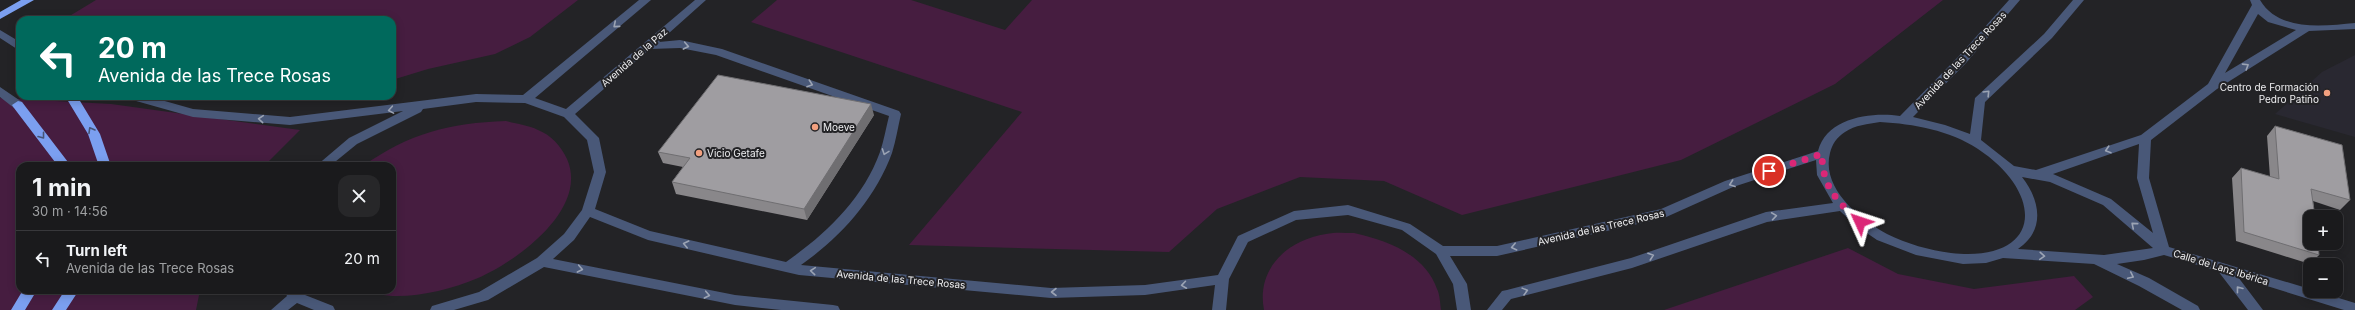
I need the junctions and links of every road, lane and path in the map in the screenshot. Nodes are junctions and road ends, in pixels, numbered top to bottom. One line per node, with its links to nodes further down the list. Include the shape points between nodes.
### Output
1 (29, 0): 7 (highway)
2 (646, 0): 15 (street, one-way to 15)
3 (701, 0): 12 (street, Avenida de la Paz)
4 (2015, 0): 21 (street, Avenida de las Trece Rosas)
5 (2079, 0): 23 (street, one-way to 5, via 1979,101 2048,36)
6 (2256, 3): 9 (street, via 2276,20); 13 (street)
7 (0, 16)
8 (2355, 26): 9 (street)
9 (2305, 29): 13 (street, one-way to 9)
10 (0, 32): 11 (street)
11 (16, 44)
12 (647, 46): 20 (street, Avenida de la Paz); 37 (street, one-way to 37, via 680,44 718,52 896,114 886,153 865,194 827,240)
13 (2212, 86): 22 (street)
14 (0, 91): 19 (street)
15 (526, 99): 18 (street, via 476,98); 20 (street)
16 (73, 100): 26 (highway, one-way to 16, via 94,134)
17 (147, 100): 18 (street, one-way to 17, via 381,112 290,121 193,113)
18 (429, 104): 27 (street, via 353,141)
19 (18, 105): 25 (highway, one-way to 25)
20 (568, 114): 31 (street, via 593,138 600,172)
21 (1904, 119): 23 (street, via 1941,128); 24 (street, via 1880,118 1841,129 1829,140)
22 (2145, 138): 29 (street, one-way to 29); 32 (street, via 2143,178)
23 (1975, 142): 28 (street)
24 (1822, 154): 30 (street, via 1822,170 1829,188); 33 (street, Avenida de las Trece Rosas, one-way to 33, via 1730,184 1664,213 1497,251)
25 (62, 162)
26 (104, 162)
27 (327, 162)
28 (2011, 170): 29 (street, Calle de Lanz Ibérica); 34 (street, via 2023,186 2030,202 2032,218 2028,232 2019,244)
29 (2036, 175): 32 (street, Calle de Lanz Ibérica, one-way to 29, via 2107,202 2053,178)
30 (1842, 206): 34 (street, via 1860,222 1906,248 1958,259 1982,258); 52 (street, one-way to 30, via 1507,295 1632,263 1766,217)
31 (588, 211): 36 (street, via 569,237); 37 (street, Avenida de las Trece Rosas, one-way to 31, via 648,235)
32 (2164, 250): 35 (street, via 2144,256); 38 (street, Calle de Lanz Ibérica)
33 (1441, 251): 39 (street, via 1406,226 1348,210 1294,216 1243,239); 51 (street, via 1460,284)
34 (2003, 253): 35 (street, one-way to 35)
35 (2096, 260): 53 (street, one-way to 53, via 2144,282)
36 (542, 262): 48 (street, via 483,296); 49 (street, one-way to 49, via 735,300)
37 (789, 267): 39 (street, Avenida de las Trece Rosas, one-way to 37, via 1145,290 1051,293)
38 (2222, 267): 43 (street, Calle de Lanz Ibérica); 54 (street, one-way to 38)
39 (1222, 279): 50 (street)
40 (28, 294): 44 (highway)
41 (69, 294): 45 (highway)
42 (293, 294): 46 (street); 47 (street)
43 (2355, 308)
44 (18, 310)
45 (59, 310)
46 (278, 310)
47 (328, 310)
48 (437, 310)
49 (833, 310)
50 (1219, 310)
51 (1464, 310)
52 (1494, 310)
53 (2194, 310)
54 (2256, 310)

